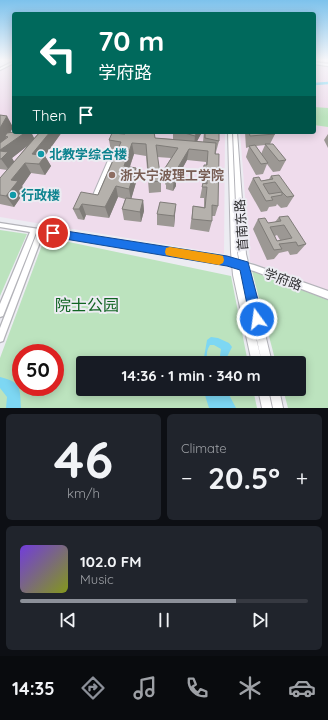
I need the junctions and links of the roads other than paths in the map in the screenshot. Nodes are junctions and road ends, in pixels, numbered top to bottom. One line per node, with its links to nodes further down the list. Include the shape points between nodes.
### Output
1 (230, 134): 7 (main road, 首南东路)
2 (236, 134): 8 (main road, 首南东路)
3 (113, 154): 4 (street)
4 (94, 198)
5 (0, 225): 6 (street, 学府路)
6 (38, 230): 7 (street, 学府路); 10 (street); 11 (street)
7 (236, 263): 8 (street, 学府路); 12 (main road, 首南东路)
8 (244, 266): 9 (street, 学府路); 13 (main road, 首南东路)
9 (328, 295)
10 (0, 313)
11 (0, 338)
12 (256, 356)
13 (265, 356)
14 (264, 396): 16 (main road)
15 (275, 396): 17 (main road)
16 (267, 408)
17 (278, 408)

